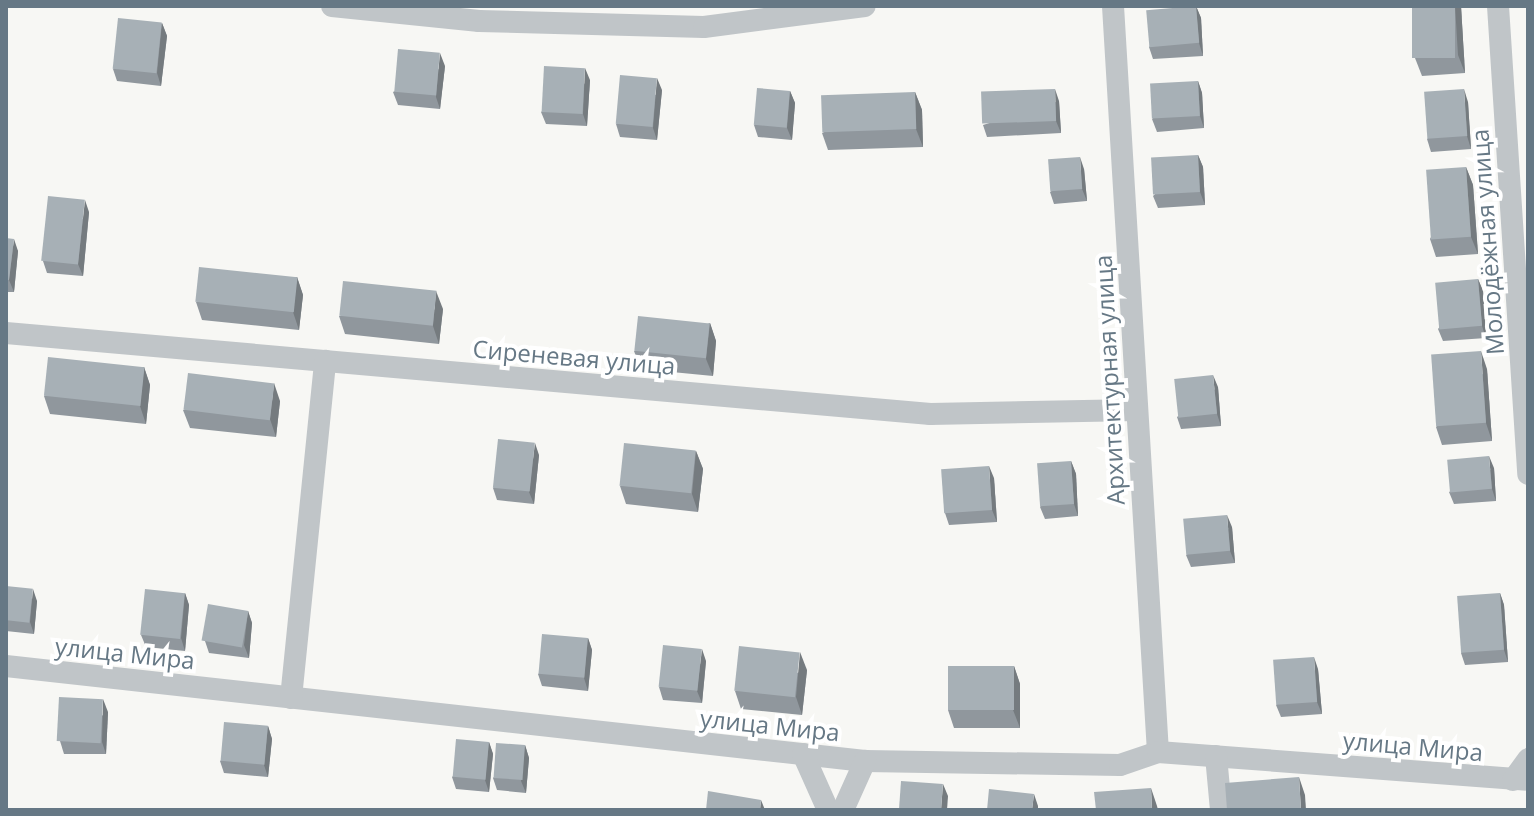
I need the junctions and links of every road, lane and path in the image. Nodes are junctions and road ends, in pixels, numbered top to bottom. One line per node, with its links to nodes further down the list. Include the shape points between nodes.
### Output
1 (332, 6): 2 (street, via 479,21 704,27)
2 (865, 6)
3 (1113, 6): 7 (street, Архитектурная улица)
4 (1498, 6): 8 (street, Молодёжная улица)
5 (6, 333): 6 (street, Сиреневая улица)
6 (325, 361): 7 (street, Сиреневая улица, via 930,414); 10 (street)
7 (1137, 410): 11 (street, Архитектурная улица)
8 (1528, 474)
9 (6, 666): 10 (street, улица Мира)
10 (291, 698): 12 (street, улица Мира)
11 (1158, 752): 13 (street, улица Мира); 15 (street, улица Мира, via 1120,765)
12 (803, 754): 15 (street, улица Мира); 17 (street)
13 (1216, 756): 16 (street, улица Мира); 19 (street)
14 (1528, 759): 16 (street)
15 (865, 761): 18 (street)
16 (1520, 780)
17 (828, 810)
18 (843, 810)
19 (1221, 810)

